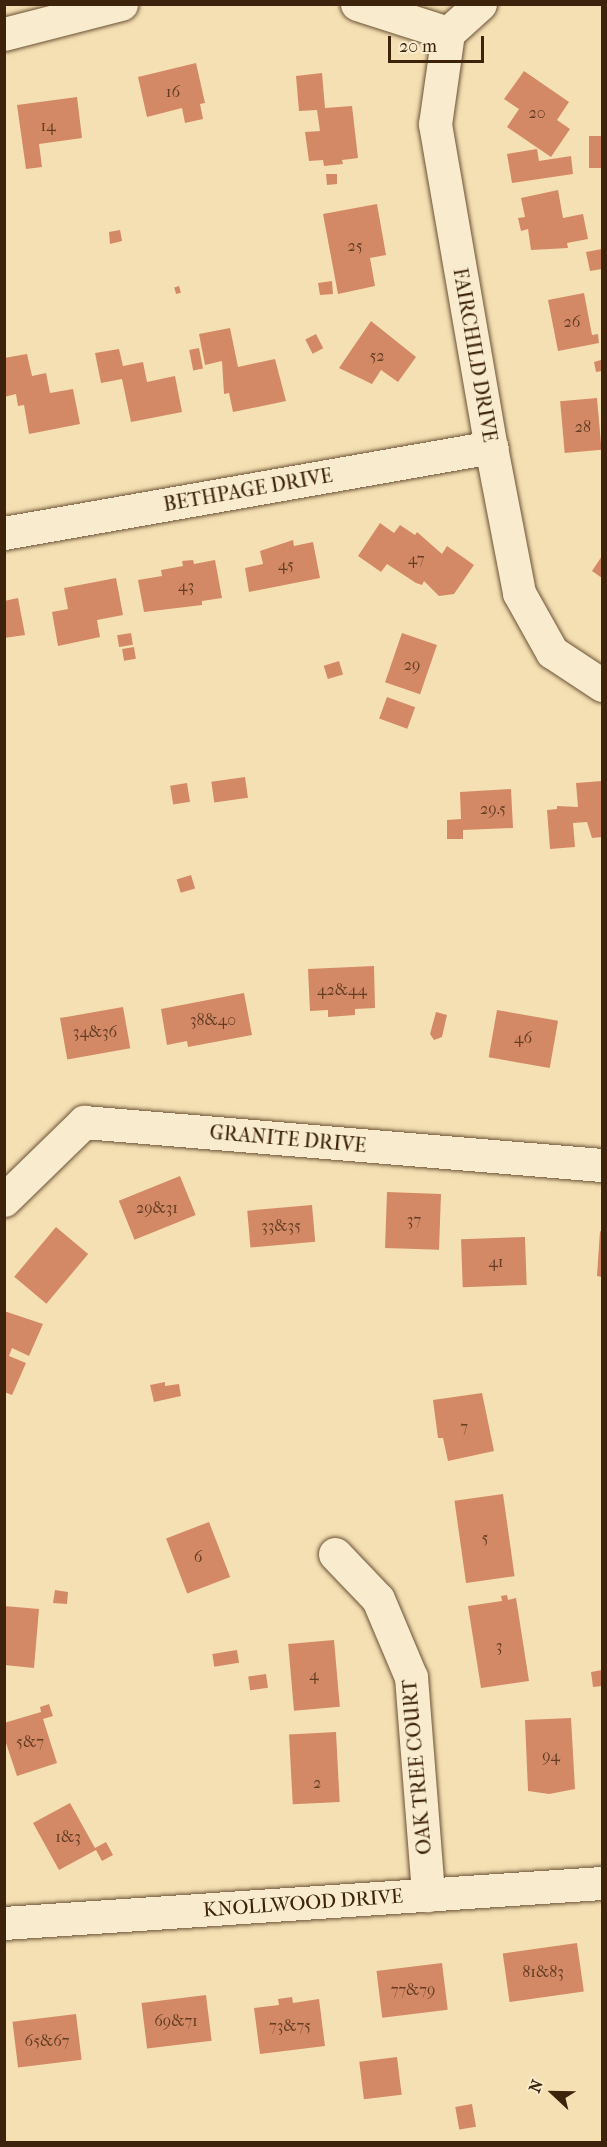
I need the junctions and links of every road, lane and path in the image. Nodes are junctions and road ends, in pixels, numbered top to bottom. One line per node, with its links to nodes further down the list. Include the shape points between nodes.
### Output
1 (121, 4): 5 (street)
2 (357, 4): 4 (street)
3 (480, 4): 4 (street)
4 (448, 33): 6 (street, FAIRCHILD DRIVE, via 435,124)
5 (4, 34)
6 (491, 447): 7 (street, BETHPAGE DRIVE); 8 (street, FAIRCHILD DRIVE, via 519,593 552,652)
7 (4, 533)
8 (603, 685)
9 (603, 1165): 10 (street, GRANITE DRIVE, via 84,1122)
10 (4, 1200)
11 (335, 1554): 13 (street, OAK TREE COURT, via 378,1599 411,1677)
12 (603, 1883): 13 (street, KNOLLWOOD DRIVE)
13 (428, 1895): 14 (street, KNOLLWOOD DRIVE)
14 (5, 1922)

